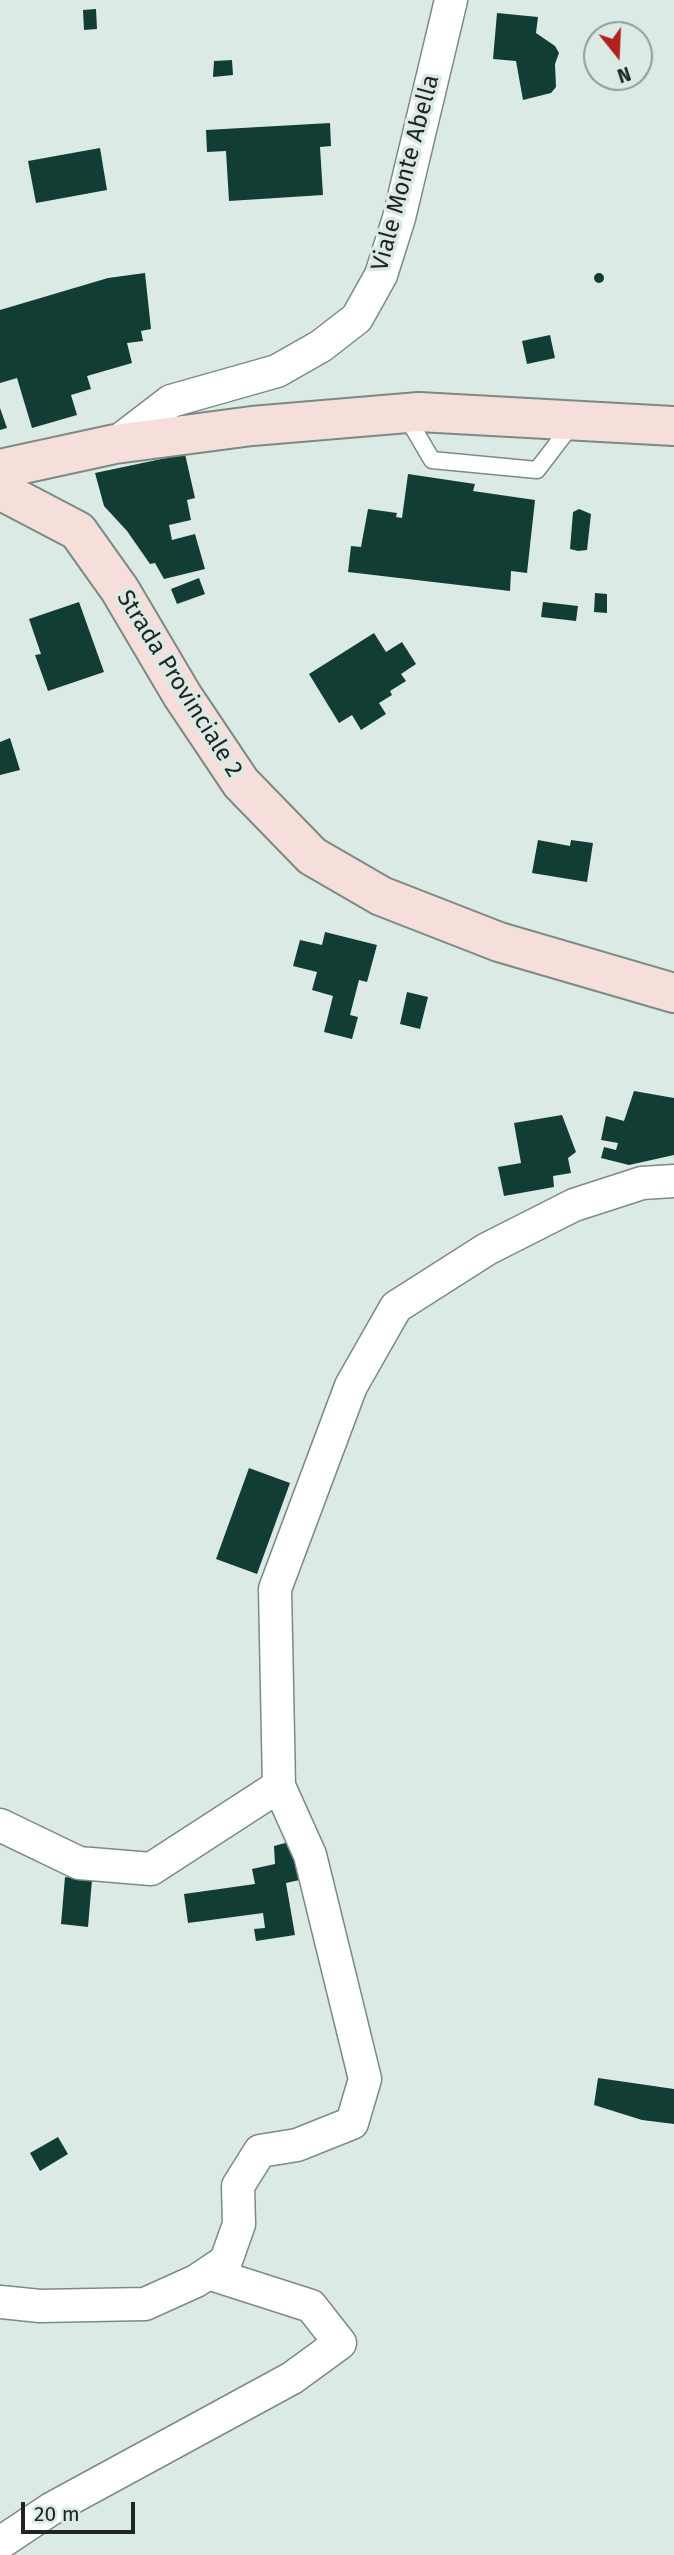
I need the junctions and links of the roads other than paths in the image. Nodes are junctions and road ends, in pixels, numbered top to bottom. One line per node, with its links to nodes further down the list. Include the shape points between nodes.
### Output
1 (451, 0): 5 (street, Viale Monte Abella, via 399,218 381,275 357,318 277,371 171,401)
2 (405, 414): 3 (street); 3 (lane, via 432,460 537,470); 5 (street, via 252,426)
3 (575, 421): 4 (street)
4 (674, 426)
5 (114, 444): 6 (street)
6 (0, 469)
7 (0, 490): 8 (street, Strada Provinciale 2, via 78,531 241,783 312,856 381,896 499,942)
8 (674, 993)
9 (674, 1181): 10 (street, via 642,1183 574,1205 487,1249 396,1307 351,1386 275,1589)
10 (278, 1786): 11 (street, via 151,1869 79,1863); 12 (street, via 310,1855 365,2079 352,2123 297,2145 260,2151 238,2186 239,2224 226,2261)
11 (0, 1825)
12 (208, 2273): 13 (street, via 145,2304); 14 (street, via 311,2306 340,2343 292,2378 51,2509)
13 (0, 2302)
14 (0, 2543)

